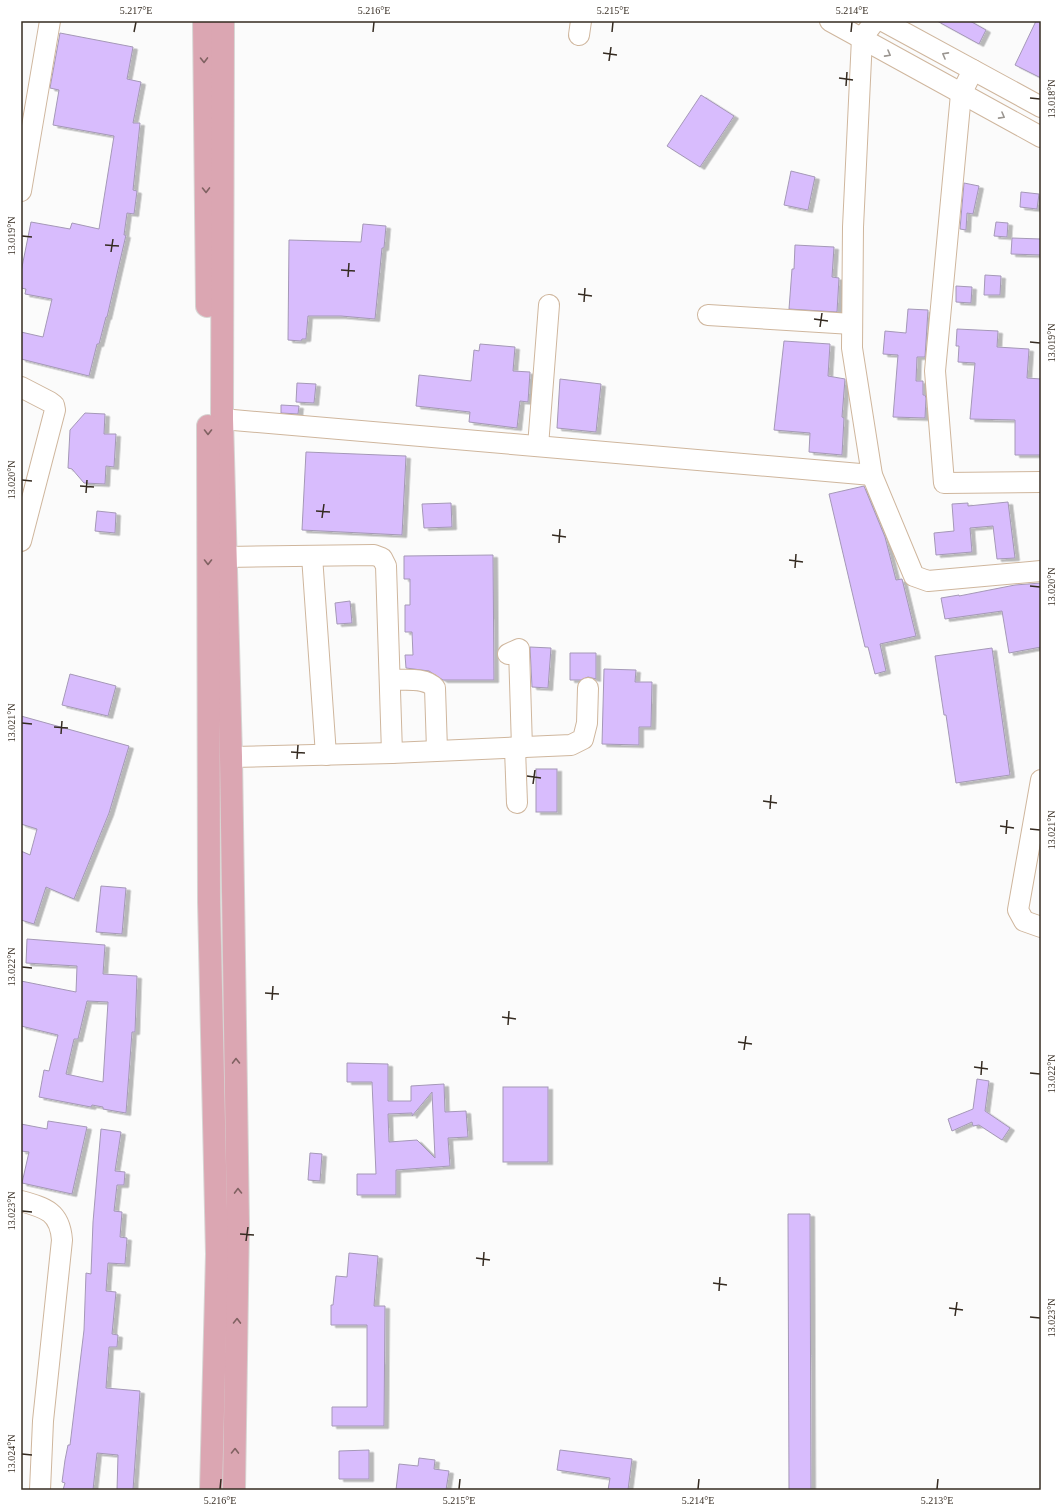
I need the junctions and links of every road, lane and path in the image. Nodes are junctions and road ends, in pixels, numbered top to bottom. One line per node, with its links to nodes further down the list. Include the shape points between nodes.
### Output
1 (50, 21): 14 (street)
2 (204, 21): 41 (main road, one-way to 41, via 208,311 209,902 216,1254)
3 (223, 21): 9 (main road)
4 (226, 21): 9 (main road)
5 (830, 21): 8 (street)
6 (874, 21): 8 (street)
7 (883, 21): 10 (street, one-way to 7)
8 (862, 38): 11 (street, one-way to 11); 17 (street, via 853,227)
9 (222, 48): 19 (main road)
10 (973, 70): 11 (street); 12 (street)
11 (961, 94): 13 (street, one-way to 13); 22 (street, via 935,371 944,483)
12 (1041, 107)
13 (1041, 137)
14 (21, 191)
15 (549, 305): 20 (street)
16 (708, 315): 17 (street)
17 (852, 324): 21 (street, via 852,348)
18 (21, 387): 23 (street, via 50,402 55,410)
19 (222, 419): 20 (street); 26 (main road)
20 (538, 446): 21 (street)
21 (872, 476): 27 (street, via 914,576 928,581)
22 (1041, 482)
23 (26, 502): 24 (street)
24 (21, 541)
25 (312, 556): 26 (street); 29 (street, via 374,555 382,558 386,566); 34 (street)
26 (226, 557): 35 (main road)
27 (1041, 570)
28 (508, 654): 31 (street, via 518,649)
29 (391, 680): 32 (street, via 432,683 435,688); 33 (street)
30 (588, 688): 31 (street, via 583,739 571,745)
31 (518, 749): 32 (street); 37 (street)
32 (437, 750): 33 (street)
33 (392, 753): 34 (street)
34 (326, 755): 35 (street)
35 (231, 757): 42 (main road, one-way to 35, via 238,1225)
36 (1041, 780): 38 (street, via 1018,910 1024,921)
37 (516, 803)
38 (1041, 927)
39 (21, 1201): 40 (street, via 46,1208 58,1221 62,1240 44,1421)
40 (40, 1490)
41 (211, 1490)
42 (234, 1490)

